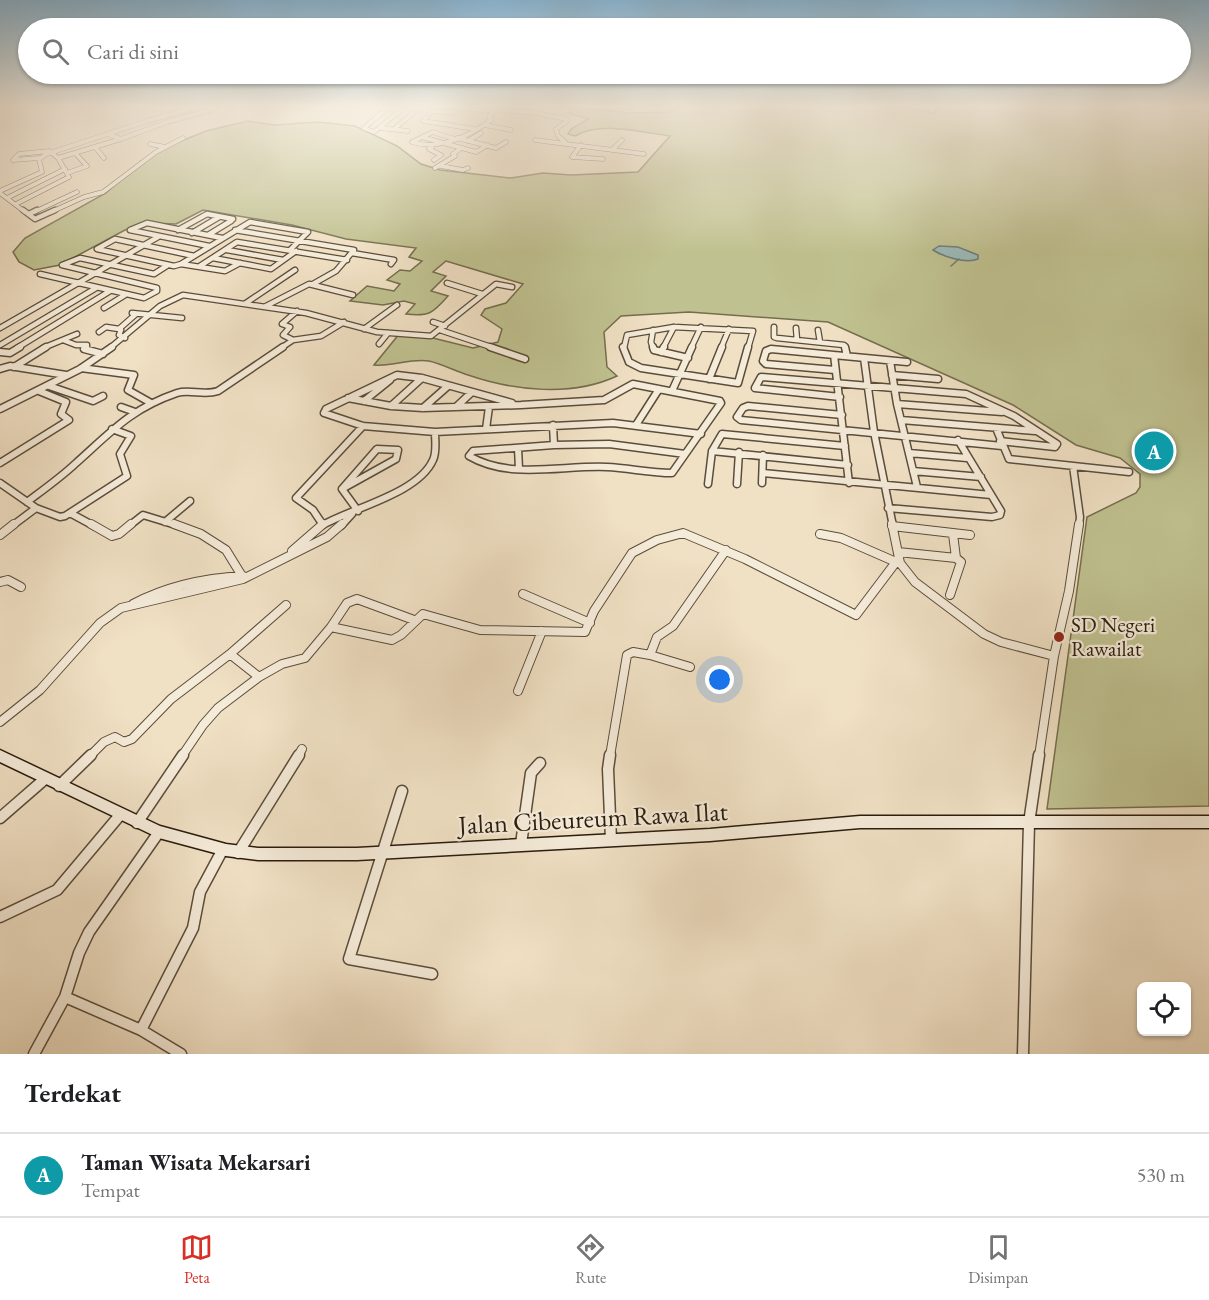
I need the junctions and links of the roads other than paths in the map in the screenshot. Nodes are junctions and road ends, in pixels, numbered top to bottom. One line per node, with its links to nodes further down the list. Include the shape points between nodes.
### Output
1 (19, 154): 11 (street, via 13,161)
2 (49, 154): 11 (street)
3 (53, 154): 12 (street)
4 (71, 154): 12 (street)
5 (76, 154): 19 (street, via 85,167)
6 (100, 154): 13 (street)
7 (155, 154): 24 (street, via 103,192 36,219)
8 (440, 154): 15 (street)
9 (454, 154): 16 (street)
10 (574, 154): 14 (street, via 572,157)
11 (39, 158): 20 (street, via 43,171)
12 (58, 158): 19 (street)
13 (104, 159)
14 (603, 159)
15 (434, 160)
16 (441, 166): 17 (street); 18 (street)
17 (435, 168)
18 (468, 168)
19 (67, 174): 22 (street); 23 (street)
20 (0, 192): 22 (street)
21 (77, 192): 24 (street)
22 (7, 198): 23 (street)
23 (16, 204): 24 (street)
24 (29, 214)
25 (219, 216): 26 (street, via 206,215); 28 (street); 29 (street, via 233,219)
26 (178, 230): 28 (street); 30 (street, via 146,223 130,230)
27 (236, 230): 31 (street); 32 (street); 32 (street, via 252,222 308,232)
28 (192, 233): 29 (street)
29 (208, 235): 31 (street)
30 (158, 237): 33 (street); 34 (street)
31 (222, 238): 34 (street)
32 (299, 241): 36 (street); 37 (street, via 354,250)
33 (144, 245): 38 (street); 38 (street, via 115,239 97,249); 39 (street)
34 (209, 246): 39 (street)
35 (227, 250): 36 (street, via 238,242); 40 (street); 41 (street)
36 (293, 251): 41 (street); 42 (street)
37 (352, 253): 42 (street); 46 (street, via 394,260)
38 (126, 255): 44 (street); 47 (street)
39 (194, 256): 45 (street)
40 (213, 258): 43 (street); 48 (street)
41 (284, 260): 43 (street, via 269,269)
42 (347, 260): 54 (street, via 327,278)
43 (240, 263): 48 (street, via 225,272)
44 (111, 264): 47 (street, via 154,274); 51 (street); 51 (street, via 80,258 63,266)
45 (181, 264): 47 (street); 48 (street)
46 (391, 264)
47 (168, 265)
48 (199, 267)
49 (295, 270): 61 (street)
50 (40, 274): 52 (street)
51 (96, 274): 52 (street); 59 (street, via 158,289 144,298)
52 (78, 283): 56 (street); 65 (street)
53 (447, 283): 58 (street)
54 (313, 284): 60 (street); 63 (street)
55 (512, 287): 58 (street, via 497,283)
56 (96, 288): 57 (street); 68 (street)
57 (110, 291): 59 (street); 70 (street)
58 (482, 294): 78 (street)
59 (125, 295): 64 (street)
60 (353, 295)
61 (246, 303): 63 (street); 67 (street, via 183,295)
62 (397, 305): 80 (street)
63 (266, 306): 66 (street)
64 (104, 308)
65 (31, 311): 68 (street); 77 (street)
66 (297, 311): 71 (street); 89 (street, via 282,324 290,327 283,335)
67 (148, 315): 69 (street); 79 (street, via 134,313); 87 (street)
68 (47, 316): 70 (street); 93 (street)
69 (182, 318)
70 (64, 320): 94 (street, via 10,352)
71 (344, 322): 80 (street); 89 (street, via 321,336)
72 (433, 322): 78 (street)
73 (674, 327): 74 (street); 82 (street); 95 (street)
74 (701, 327): 81 (street); 99 (street)
75 (774, 327): 90 (street, via 775,338)
76 (796, 327): 90 (street)
77 (0, 328)
78 (443, 328): 85 (street, via 431,336); 101 (street)
79 (119, 329): 84 (street, via 106,327); 87 (street, via 119,335)
80 (364, 329): 85 (street)
81 (729, 329): 114 (street); 114 (street, via 753,332 738,383)
82 (653, 330): 95 (street, via 652,347); 109 (street, via 625,338 623,345 629,362 641,368)
83 (818, 330): 91 (street)
84 (99, 332)
85 (388, 333): 92 (street)
86 (77, 334): 88 (street)
87 (125, 338): 96 (street)
88 (63, 340): 96 (street, via 87,345 84,349); 104 (street)
89 (293, 340): 130 (street, via 218,391 180,392)
90 (797, 340): 91 (street)
91 (820, 342): 98 (street, via 844,345)
92 (379, 344)
93 (0, 345)
94 (0, 351)
95 (662, 352): 99 (street)
96 (103, 354): 105 (street)
97 (834, 355): 98 (street); 107 (street); 107 (street, via 768,350 763,362)
98 (847, 356): 100 (street)
99 (688, 358): 109 (street)
100 (864, 358): 102 (street); 118 (street)
101 (525, 359)
102 (890, 361): 103 (street); 112 (street)
103 (907, 362)
104 (14, 367): 106 (street); 108 (street)
105 (81, 368): 110 (street); 130 (street, via 134,375 128,390)
106 (0, 369)
107 (835, 370): 117 (street)
108 (50, 372): 110 (street); 116 (street, via 45,376)
109 (681, 374): 114 (street); 124 (street)
110 (66, 375): 116 (street)
111 (397, 375): 113 (street); 128 (street); 129 (street)
112 (892, 375): 115 (street); 121 (street)
113 (422, 378): 120 (street); 133 (street)
114 (709, 379)
115 (938, 379)
116 (57, 381): 119 (street)
117 (837, 383): 118 (street); 127 (street); 127 (street, via 761,376 755,388)
118 (868, 385): 121 (street); 152 (street)
119 (49, 386): 123 (street); 126 (street, via 93,401)
120 (448, 386): 125 (street); 137 (street)
121 (894, 388): 131 (street); 140 (street, via 966,394)
122 (658, 389): 124 (street); 132 (street, via 631,384 608,398); 144 (street)
123 (39, 391): 138 (street); 166 (street, via 66,402 61,414 69,420)
124 (672, 391): 153 (street, via 721,401)
125 (472, 392): 132 (street); 135 (street)
126 (103, 396)
127 (840, 397): 141 (street)
128 (348, 398): 129 (street); 145 (street, via 324,413)
129 (364, 401): 133 (street)
130 (151, 403): 139 (street)
131 (897, 404): 140 (street); 142 (street)
132 (521, 405): 136 (street)
133 (391, 406): 137 (street)
134 (121, 407): 139 (street)
135 (456, 407): 136 (street); 137 (street)
136 (489, 407): 148 (street)
137 (423, 408)
138 (0, 409)
139 (135, 412): 147 (street)
140 (1005, 413): 150 (street)
141 (842, 414): 149 (street); 149 (street, via 748,406 737,417)
142 (901, 420): 146 (street); 154 (street)
143 (553, 425): 144 (street); 148 (street); 157 (street)
144 (636, 425): 153 (street)
145 (363, 426): 151 (street); 190 (street, via 296,499 313,510)
146 (996, 428): 150 (street); 156 (street)
147 (112, 429): 184 (street); 188 (street, via 131,436 120,454 128,474)
148 (486, 429): 151 (street)
149 (844, 429): 152 (street); 158 (street)
150 (1037, 431): 156 (street, via 1053,439 1056,446)
151 (435, 432): 187 (street, via 433,459 421,476)
152 (874, 432): 154 (street); 179 (street)
153 (700, 434): 163 (street)
154 (905, 435): 155 (street); 162 (street)
155 (958, 440): 156 (street); 165 (street)
156 (1001, 443): 168 (street, via 1009,459)
157 (554, 445): 159 (street); 163 (street, via 609,444)
158 (845, 446): 160 (street, via 725,433 719,436); 167 (street)
159 (518, 448): 169 (street); 169 (street, via 473,451 470,456 484,464)
160 (712, 451): 161 (street); 177 (street)
161 (739, 452): 164 (street); 178 (street)
162 (909, 453): 165 (street); 170 (street)
163 (686, 454): 169 (street, via 675,471 669,473 596,466)
164 (763, 455): 167 (street); 172 (street)
165 (967, 458): 173 (street)
166 (0, 463)
167 (848, 465): 176 (street)
168 (1073, 466): 171 (street); 212 (street, via 1080,517)
169 (519, 469)
170 (913, 471): 173 (street); 180 (street)
171 (1129, 472)
172 (763, 473): 175 (street); 176 (street)
173 (981, 477): 182 (street)
174 (0, 483): 184 (street)
175 (762, 483)
176 (849, 483): 179 (street)
177 (708, 484)
178 (736, 484)
179 (885, 487): 180 (street); 186 (street)
180 (917, 487): 182 (street)
181 (342, 489): 181 (street, via 377,449 398,450 393,462); 187 (street)
182 (991, 495): 186 (street, via 1001,511 998,517)
183 (190, 501): 189 (street)
184 (27, 502): 185 (street)
185 (36, 508): 188 (street, via 60,517); 194 (street)
186 (888, 508): 191 (street)
187 (355, 512): 190 (street); 197 (street, via 327,537)
188 (70, 513): 189 (street, via 112,536 143,515)
189 (165, 522): 200 (street, via 201,534 226,550)
190 (323, 525): 197 (street)
191 (892, 526): 193 (street); 198 (street)
192 (820, 534): 198 (street)
193 (952, 534): 195 (street); 199 (street)
194 (0, 535)
195 (970, 535)
196 (726, 550): 198 (street, via 856,615); 207 (street, via 683,533 632,553); 211 (street, via 674,626 657,637)
197 (291, 553): 200 (street)
198 (898, 558): 199 (street); 212 (street, via 915,582 984,634)
199 (957, 558): 204 (street, via 961,562)
200 (245, 576): 216 (street, via 121,608 100,624 40,690)
201 (0, 582): 202 (street, via 8,580)
202 (21, 587)
203 (524, 594): 207 (street)
204 (950, 595)
205 (286, 605): 210 (street)
206 (414, 620): 208 (street, via 392,640); 208 (street, via 357,599 347,603); 209 (street, via 426,614 480,630)
207 (590, 622): 209 (street, via 585,632)
208 (331, 627): 214 (street, via 304,658 282,664)
209 (542, 631): 215 (street)
210 (230, 654): 214 (street); 221 (street, via 171,699 132,738 124,742 114,737 104,742)
211 (650, 655): 213 (street); 229 (street, via 627,655 608,769)
212 (1054, 656): 227 (street)
213 (690, 667)
214 (259, 677): 226 (street, via 202,725)
215 (518, 691)
216 (0, 722)
217 (302, 749): 233 (street)
218 (0, 756): 220 (street, Jalan Cibeureum Rawa Ilat)
219 (540, 763): 230 (street, via 531,772)
220 (46, 778): 221 (street, Jalan Cibeureum Rawa Ilat); 224 (street)
221 (59, 786): 223 (street, Jalan Cibeureum Rawa Ilat)
222 (402, 791): 232 (street)
223 (120, 815): 226 (street, Jalan Cibeureum Rawa Ilat); 234 (street, via 57,890)
224 (0, 818)
225 (1209, 822): 227 (street, Jalan Cibeureum Rawa Ilat)
226 (137, 823): 228 (street, Jalan Cibeureum Rawa Ilat)
227 (1029, 828): 229 (street, Jalan Cibeureum Rawa Ilat, via 860,822); 240 (street)
228 (159, 832): 231 (street, Jalan Cibeureum Rawa Ilat); 236 (street, via 88,932)
229 (611, 840): 230 (street, Jalan Cibeureum Rawa Ilat)
230 (521, 844): 232 (street, Jalan Cibeureum Rawa Ilat)
231 (224, 849): 233 (street, Jalan Cibeureum Rawa Ilat); 237 (street, via 200,892 193,928)
232 (380, 852): 233 (street, Jalan Cibeureum Rawa Ilat); 235 (street, via 349,960)
233 (238, 853)
234 (0, 917)
235 (432, 974)
236 (65, 997): 237 (street); 238 (street)
237 (141, 1030): 239 (street)
238 (34, 1054)
239 (181, 1054)
240 (1023, 1054)

